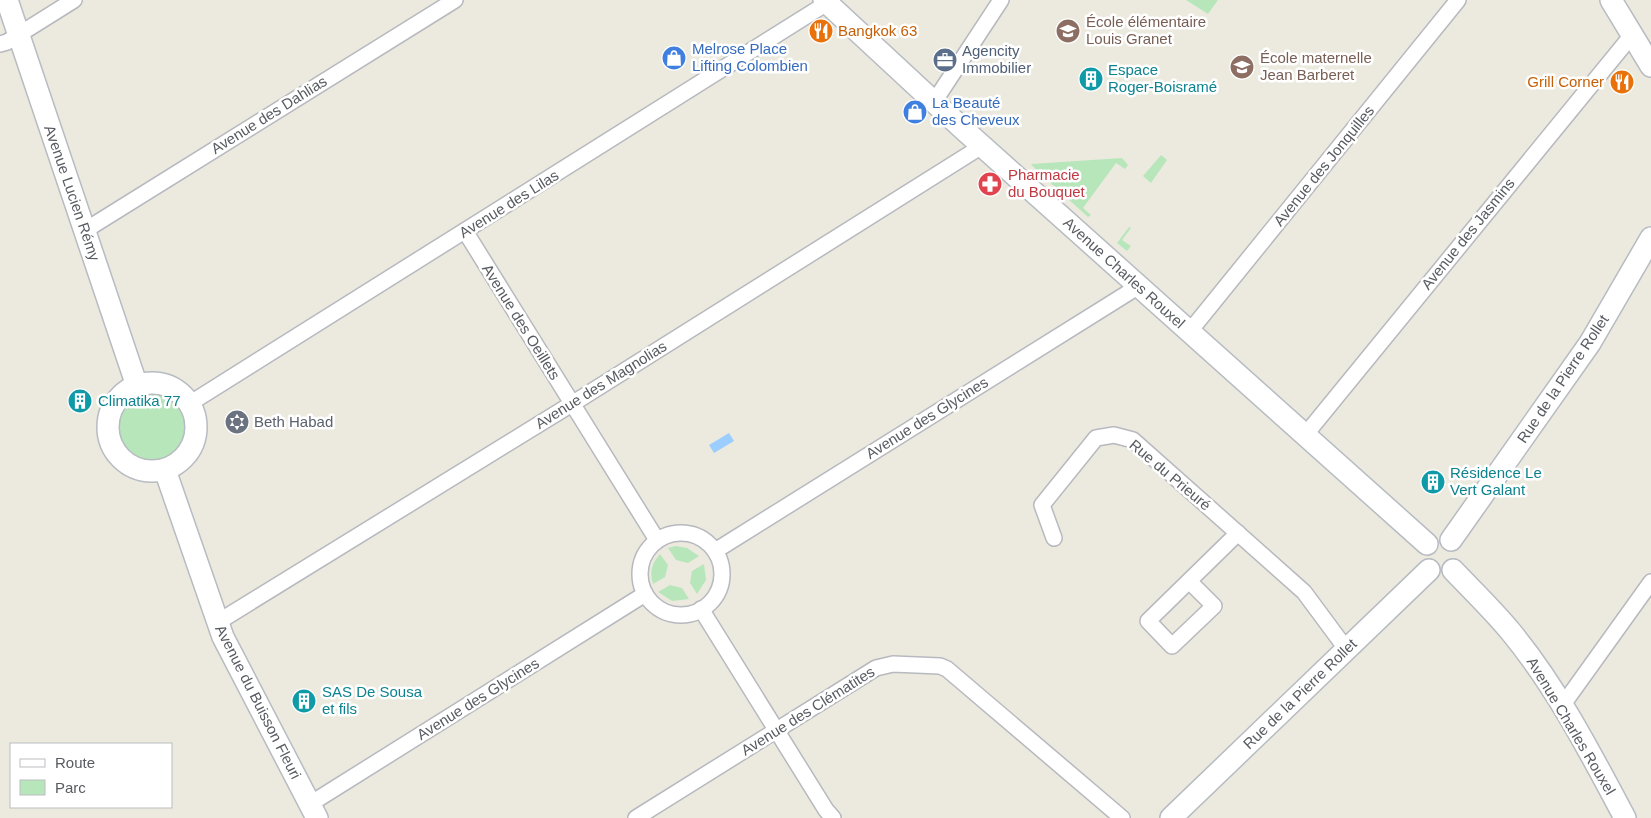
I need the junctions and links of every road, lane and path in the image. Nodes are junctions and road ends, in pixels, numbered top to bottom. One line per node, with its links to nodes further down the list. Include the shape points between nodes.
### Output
1 (7, 0): 8 (street, Avenue Lucien Rémy)
2 (74, 0): 8 (street)
3 (455, 0): 15 (street, Avenue des Dahlias)
4 (1001, 0): 12 (street)
5 (1458, 0): 18 (street, Avenue des Jonquilles)
6 (1610, 0): 9 (street)
7 (828, 1): 12 (street, Avenue Charles Rouxel); 14 (street, Avenue des Lilas)
8 (19, 35): 10 (street); 15 (street, Avenue Lucien Rémy)
9 (1632, 35): 11 (street); 22 (street, Avenue des Jasmins)
10 (0, 44)
11 (1651, 66)
12 (934, 102): 13 (street, Avenue Charles Rouxel)
13 (982, 146): 17 (street, Avenue Charles Rouxel); 21 (street, Avenue des Magnolias)
14 (465, 231): 20 (street, Avenue des Lilas); 21 (street, Avenue des Oeillets)
15 (84, 232): 19 (street, Avenue Lucien Rémy)
16 (1651, 238): 27 (street, Rue de la Pierre Rollet, via 1590,343)
17 (1139, 286): 18 (street, Avenue Charles Rouxel); 29 (street, Avenue des Glycines)
18 (1190, 331): 22 (street, Avenue Charles Rouxel)
19 (137, 386): 20 (street, via 152,383 166,386 180,393); 23 (street, via 117,400 111,411 108,423 112,448 119,458 135,468 153,472)
20 (189, 404): 23 (street, via 195,416 193,443 177,464)
21 (572, 404): 26 (street, Avenue des Oeillets); 36 (street, Avenue des Magnolias)
22 (1306, 434): 28 (street, Avenue Charles Rouxel)
23 (165, 470): 36 (street, Avenue du Buisson Fleuri)
24 (1238, 533): 25 (street, Rue du Prieuré, via 1133,440 1114,434 1096,438 1042,505); 32 (street); 37 (street, Rue du Prieuré, via 1304,592)
25 (1054, 538)
26 (657, 540): 29 (street, via 682,532 707,541); 34 (street, via 642,559 641,583)
27 (1451, 540): 28 (street, via 1441,538); 31 (street, via 1459,554)
28 (1427, 544): 30 (street, via 1423,560)
29 (716, 551): 35 (street, via 721,563 719,590)
30 (1429, 570): 31 (street, via 1439,574); 37 (street, Rue de la Pierre Rollet)
31 (1453, 570): 38 (street, Avenue Charles Rouxel, via 1511,632)
32 (1189, 581)
33 (1651, 582): 38 (street)
34 (645, 594): 35 (street, via 653,604 670,613 689,614); 40 (street, Avenue des Glycines)
35 (701, 609): 39 (street)
36 (218, 622): 40 (street, Avenue du Buisson Fleuri)
37 (1347, 650): 44 (street, Rue de la Pierre Rollet)
38 (1562, 706): 45 (street, Avenue Charles Rouxel)
39 (776, 730): 41 (street, Avenue des Clématites); 42 (street); 43 (street, Avenue des Clématites, via 885,664 940,666 956,676)
40 (314, 811)
41 (645, 816)
42 (833, 818)
43 (1122, 818)
44 (1170, 818)
45 (1625, 818)

